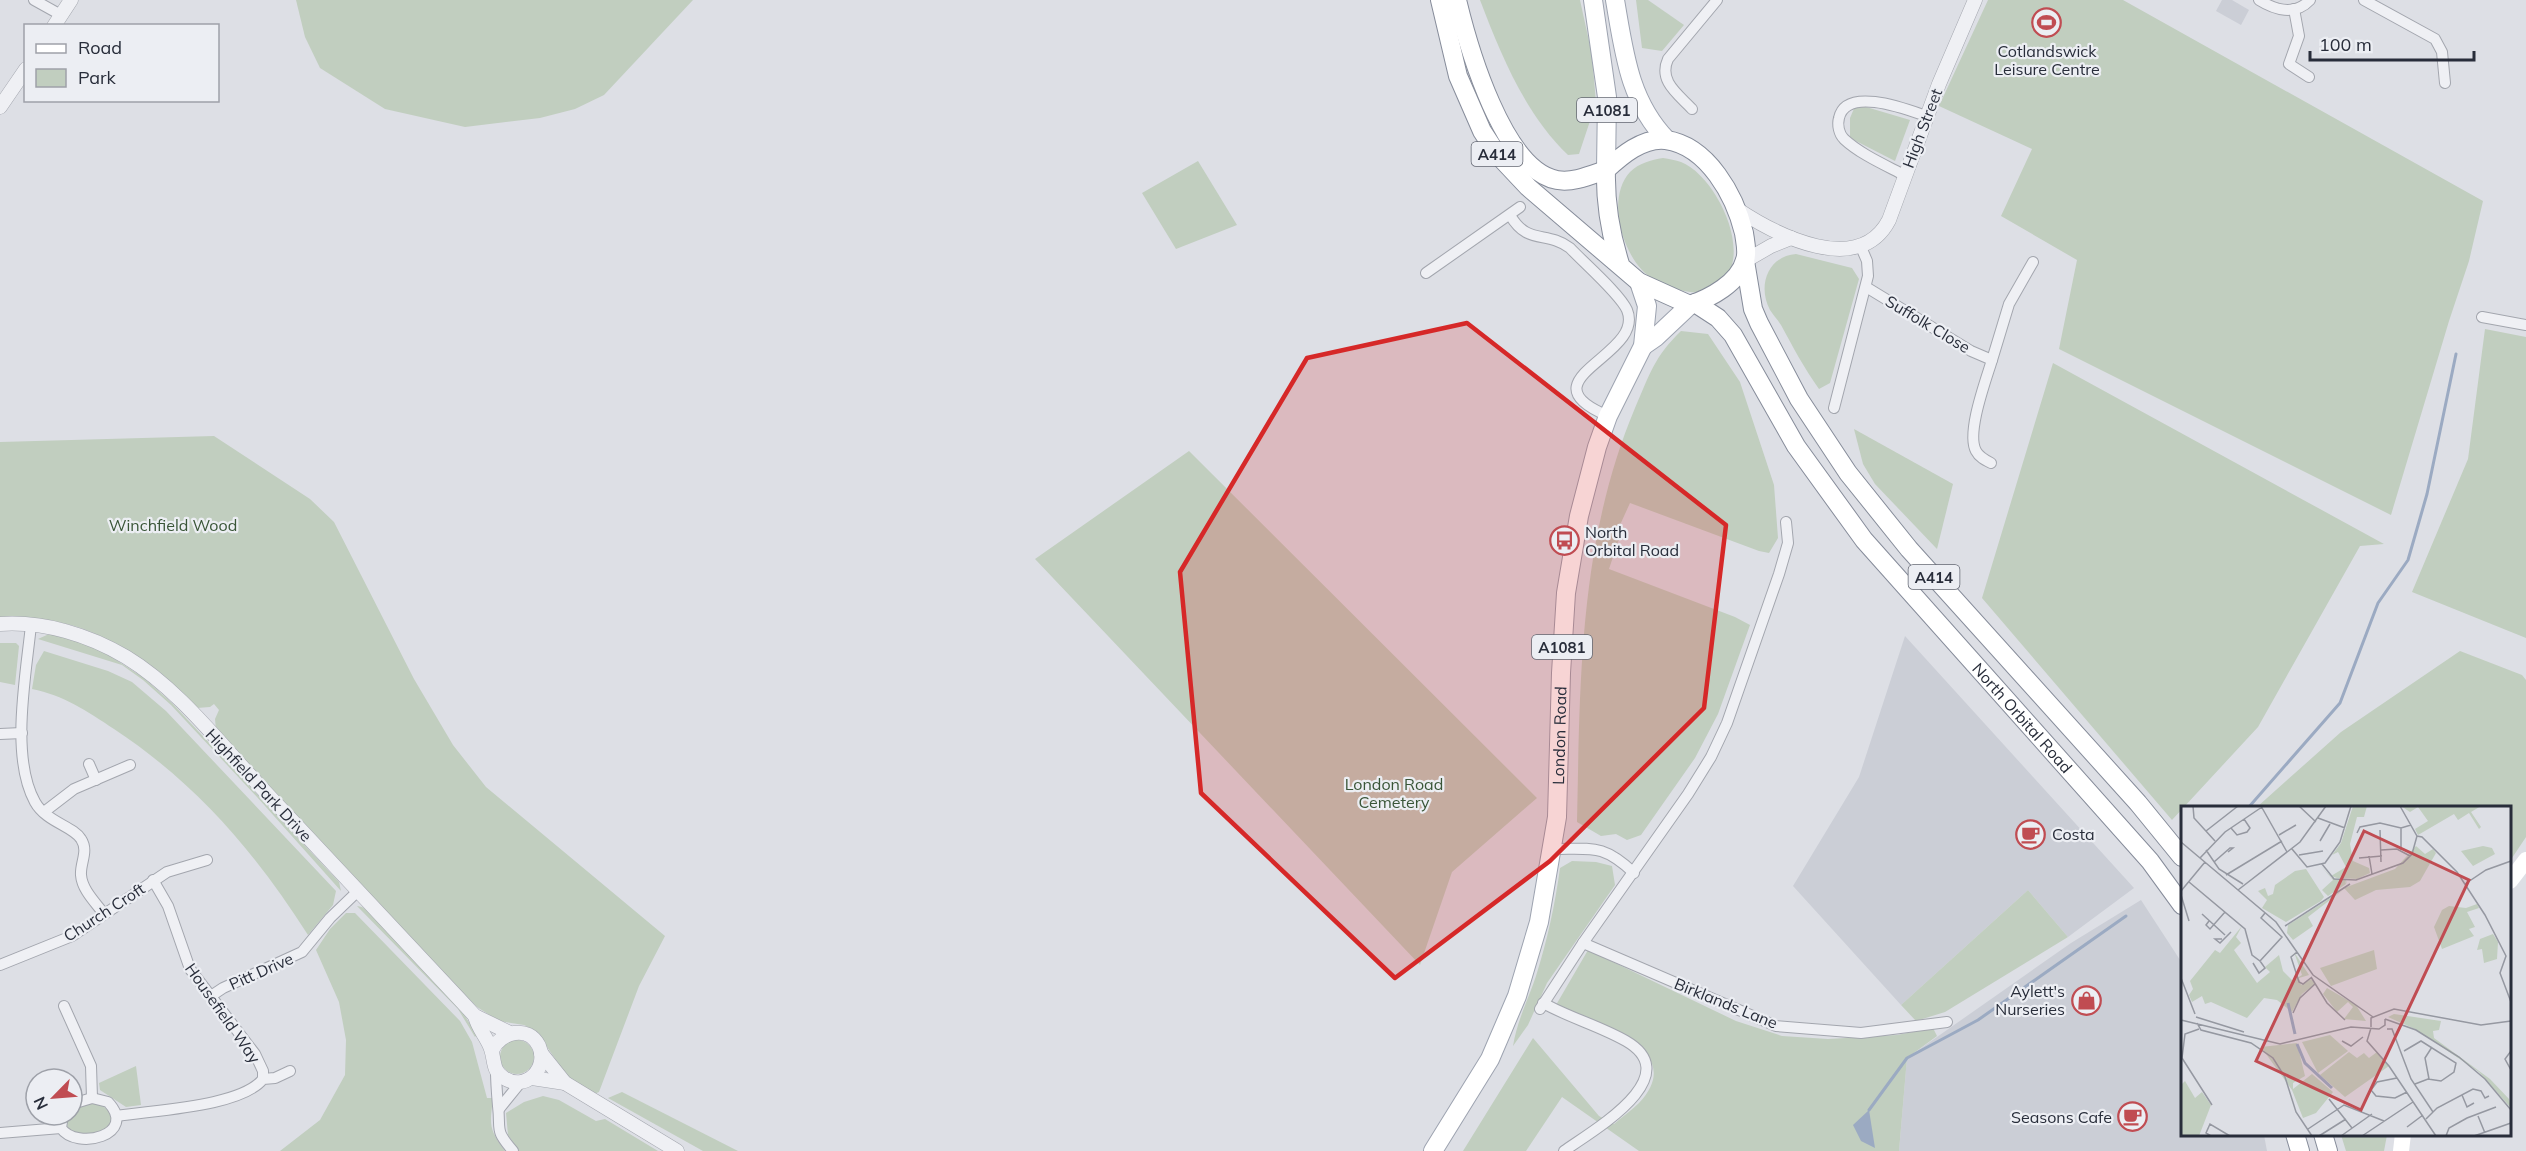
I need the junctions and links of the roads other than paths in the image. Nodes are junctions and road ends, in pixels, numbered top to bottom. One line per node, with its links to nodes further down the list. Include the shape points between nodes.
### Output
1 (34, 0): 13 (street)
2 (71, 0): 13 (street)
3 (1440, 0): 30 (main road, A414, via 1458,76 1482,131 1497,154 1528,187)
4 (1457, 0): 21 (main road, A414, via 1465,37 1488,100 1521,154 1555,180)
5 (1593, 0): 21 (main road, A1081, via 1607,97)
6 (1615, 0): 20 (main road, A1081, via 1633,88 1646,115)
7 (1717, 0): 18 (street, via 1665,67 1668,82)
8 (1975, 0): 19 (street, High Street)
9 (2259, 0): 12 (street, via 2279,9)
10 (2310, 0): 12 (street)
11 (2364, 0): 16 (street, via 2435,39 2442,52)
12 (2294, 9): 15 (street, via 2299,36 2289,64)
13 (58, 20)
14 (24, 72): 17 (street)
15 (2309, 77)
16 (2445, 83)
17 (0, 108)
18 (1692, 109)
19 (1926, 116): 22 (street, High Street); 22 (street, via 1864,100 1849,103 1840,113 1838,127 1845,141)
20 (1667, 140): 21 (main road, via 1631,150); 24 (main road, via 1701,157 1721,180)
21 (1606, 170): 30 (main road, via 1607,218)
22 (1904, 175): 27 (street, High Street, via 1882,233)
23 (1520, 207): 25 (street)
24 (1737, 209): 26 (street); 28 (main road, via 1745,240)
25 (1510, 215): 31 (street); 40 (street, via 1521,231 1530,236 1570,248 1627,310 1626,334 1583,373 1577,384 1586,405)
26 (1791, 238): 27 (street, via 1837,250); 28 (street)
27 (1861, 247): 33 (street, via 1868,268)
28 (1745, 261): 34 (main road, via 1721,290); 52 (main road, North Orbital Road / A414, via 1759,323 1799,399 1848,473 1902,541)
29 (2033, 262): 38 (street, Suffolk Close, via 2009,304)
30 (1620, 264): 32 (main road)
31 (1426, 273)
32 (1639, 282): 34 (main road); 37 (main road, London Road / A1081, via 1647,306)
33 (1866, 287): 38 (street, Suffolk Close); 39 (street)
34 (1692, 304): 37 (main road, London Road / A1081); 59 (main road, North Orbital Road / A414, via 1718,318 1733,335 1796,446 1864,540 2150,861)
35 (2482, 317): 36 (street)
36 (2526, 324)
37 (1643, 346): 40 (main road, London Road / A1081)
38 (1992, 360): 41 (street, Suffolk Close, via 1974,435 1978,454)
39 (1834, 408)
40 (1608, 416): 51 (main road, London Road / A1081, via 1579,516 1566,593 1560,781)
41 (1991, 463)
42 (1786, 522): 55 (street, via 1788,543 1779,574 1727,723 1711,757)
43 (0, 624): 44 (street, Highfield Park Drive)
44 (31, 625): 45 (street); 58 (street, Highfield Park Drive, via 91,639 145,670 187,709)
45 (22, 733): 46 (street); 50 (street, via 27,777 35,802)
46 (0, 734)
47 (89, 764): 49 (street)
48 (130, 765): 49 (street)
49 (96, 780): 50 (street, via 74,789)
50 (44, 812): 60 (street, via 82,841 82,882)
51 (1553, 849): 55 (street, via 1605,851); 86 (main road, London Road / A1081, via 1539,922 1517,996 1490,1059)
52 (2181, 856)
53 (207, 860): 56 (street, Church Croft, via 182,866)
54 (2526, 860): 57 (main road)
55 (1634, 873): 61 (street)
56 (153, 880): 60 (street, Church Croft); 63 (street, Housefield Way, via 168,906 190,969)
57 (2511, 880)
58 (358, 891): 63 (street, Pitt Drive, via 302,952); 65 (street, Highfield Park Drive)
59 (2181, 903)
60 (104, 914): 62 (street, Church Croft, via 72,936)
61 (1583, 943): 66 (street, Birklands Lane, via 1776,1026 1861,1034); 87 (street, via 1541,1006 1627,1042 1643,1055 1644,1078 1633,1100)
62 (0, 965)
63 (211, 996): 72 (street, Housefield Way, via 255,1054)
64 (64, 1006): 75 (street, via 91,1066)
65 (476, 1016): 67 (street, Highfield Park Drive); 68 (street, Highfield Park Drive)
66 (1947, 1022)
67 (510, 1033): 68 (street, via 499,1039); 69 (street, Highfield Park Drive, via 528,1035)
68 (492, 1050): 71 (street, Highfield Park Drive)
69 (541, 1053): 73 (street, via 538,1071); 74 (street, Highfield Park Drive)
70 (290, 1071): 72 (street)
71 (496, 1071): 73 (street, Highfield Park Drive, via 511,1082); 77 (street)
72 (263, 1079): 78 (street, via 258,1085 220,1101)
73 (526, 1080): 74 (street, Highfield Park Drive); 77 (street)
74 (565, 1083): 85 (street, Highfield Park Drive)
75 (92, 1098): 76 (street); 78 (street, via 108,1102)
76 (84, 1100)
77 (499, 1109): 84 (street, via 499,1131)
78 (117, 1116): 79 (street, via 111,1134 93,1142 70,1139)
79 (61, 1128): 80 (street)
80 (0, 1133)
81 (2296, 1136): 88 (main road)
82 (2324, 1136): 89 (main road)
83 (2403, 1136): 90 (main road)
84 (513, 1151)
85 (677, 1151)
86 (1433, 1151)
87 (1564, 1151)
88 (2300, 1151)
89 (2328, 1151)
90 (2401, 1151)

